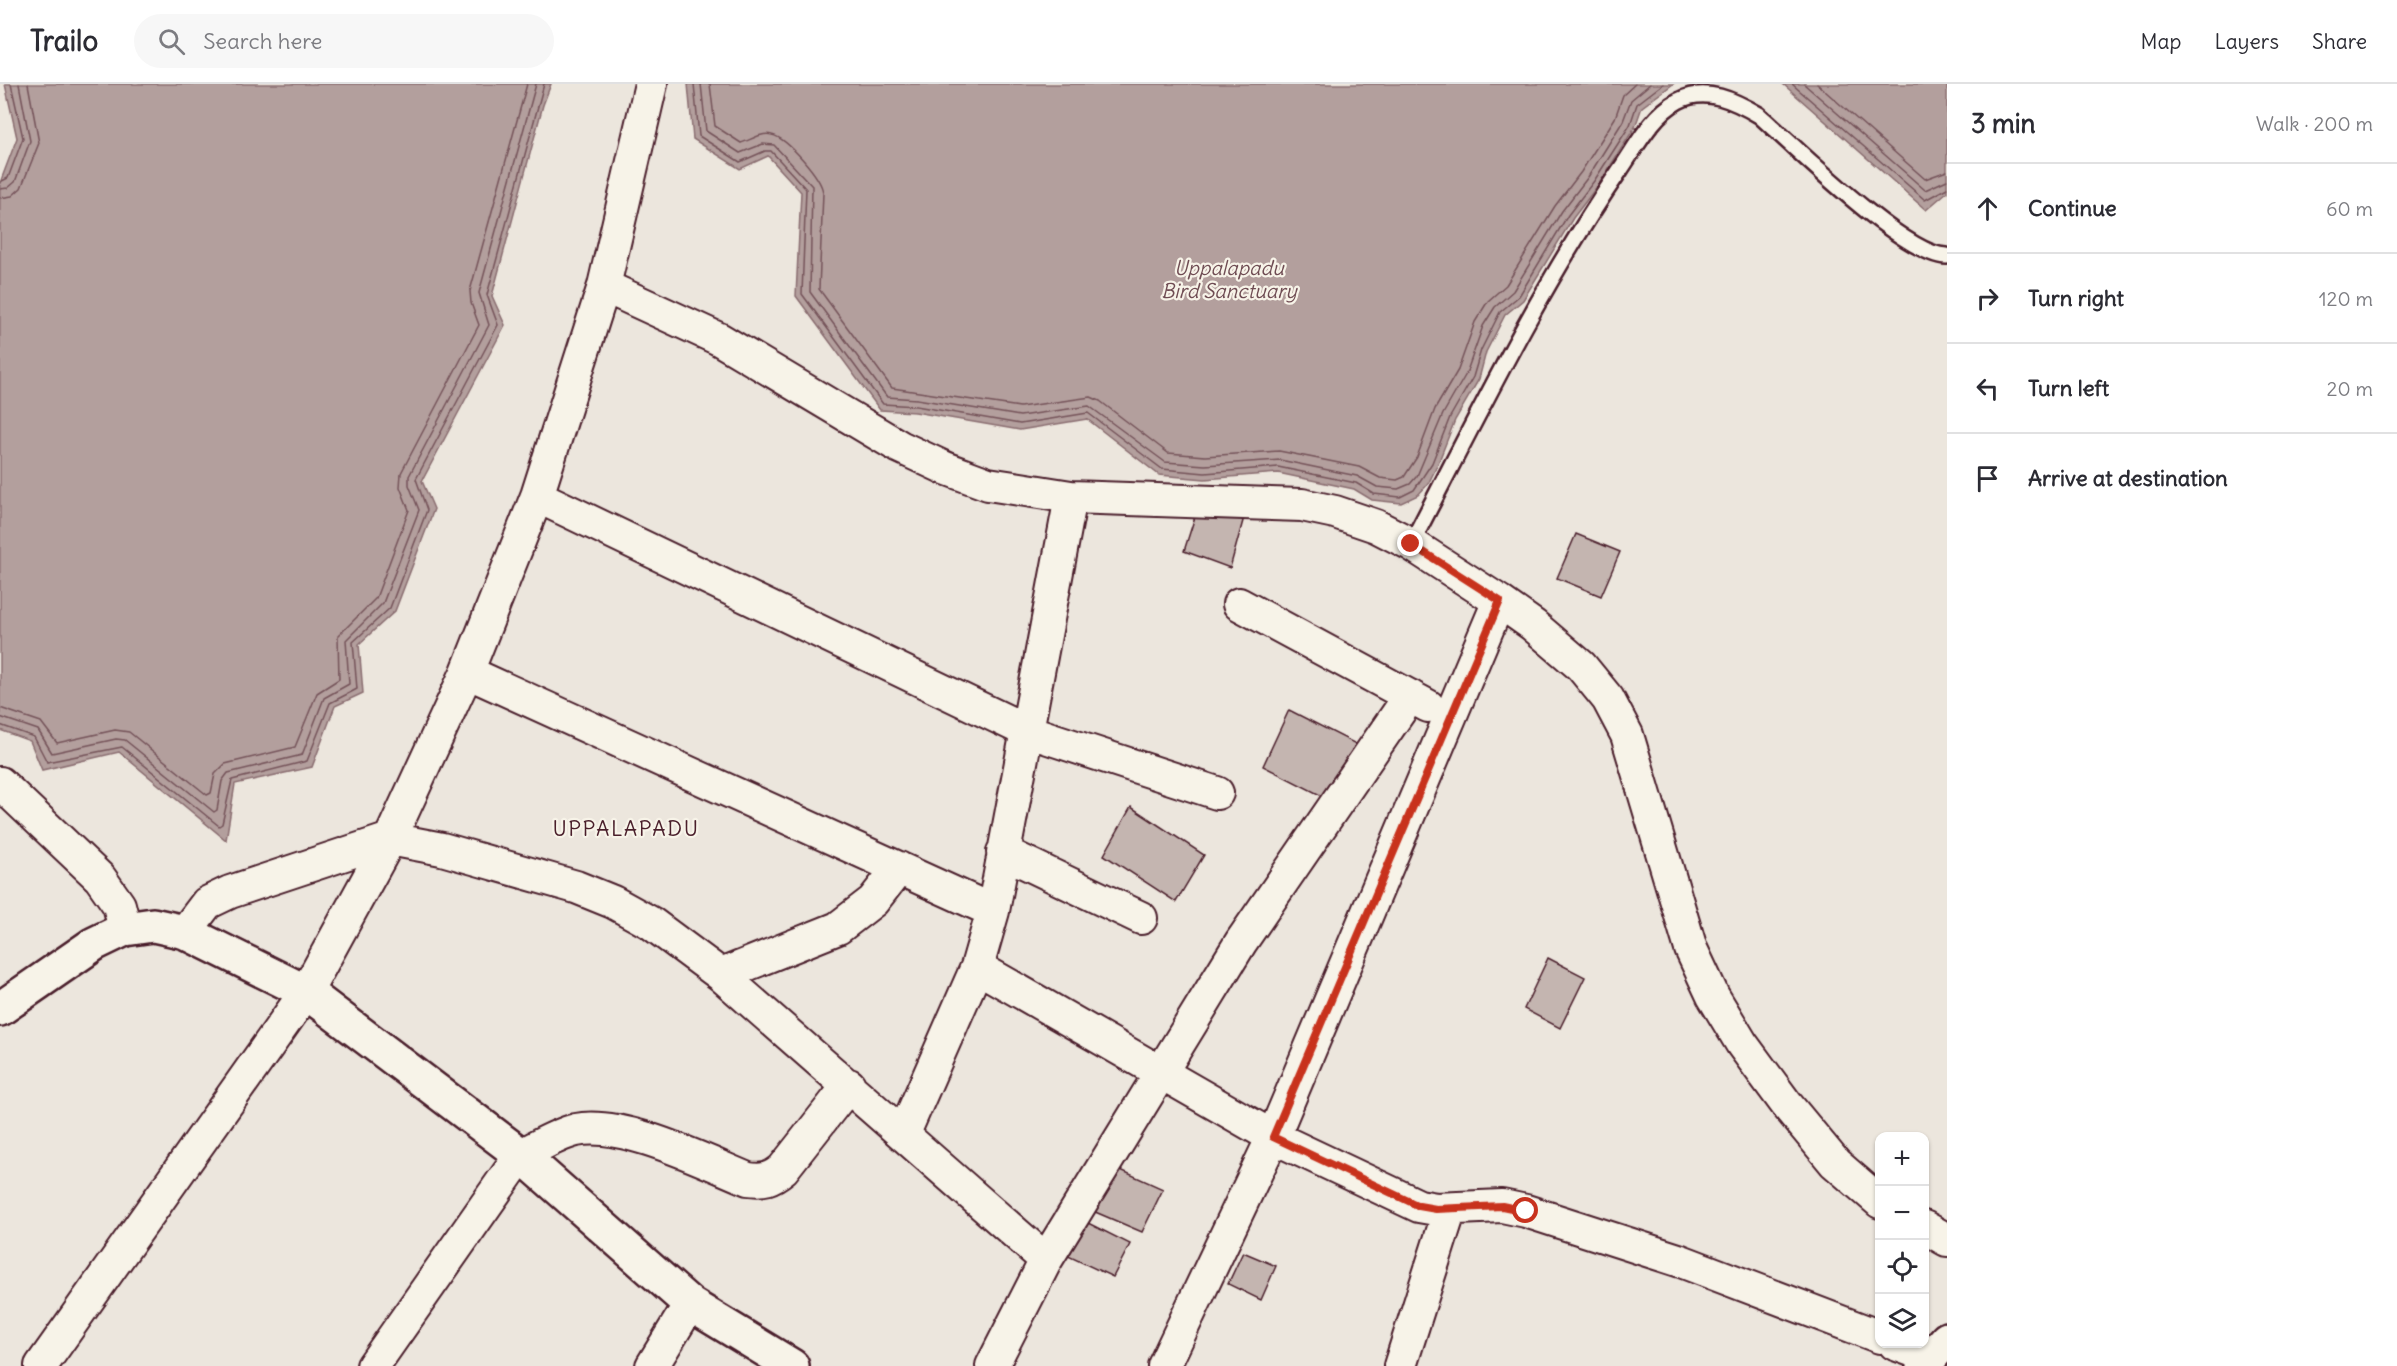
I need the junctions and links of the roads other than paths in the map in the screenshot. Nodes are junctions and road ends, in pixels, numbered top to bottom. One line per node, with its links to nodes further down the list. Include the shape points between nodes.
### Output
1 (651, 84): 3 (street)
2 (1947, 256): 6 (lane, via 1918,249 1887,227 1759,115 1737,102 1714,95 1677,101 1651,125 1591,213 1521,332)
3 (604, 286): 4 (street); 5 (street, via 719,339 900,447 945,468 988,484)
4 (537, 496): 9 (street); 12 (street)
5 (1071, 497): 6 (street, via 1302,505 1376,526); 12 (street)
6 (1411, 544): 7 (street)
7 (1500, 601): 11 (street); 31 (street, via 1581,666 1608,699 1627,735 1691,948 1713,996 1787,1105 1835,1163)
8 (1239, 604): 10 (street)
9 (467, 672): 15 (street); 17 (street)
10 (1410, 696): 11 (street); 26 (street, via 1241,942)
11 (1450, 718): 29 (street)
12 (1027, 731): 14 (street); 16 (street)
13 (0, 783): 20 (street, via 100,878 119,905)
14 (1217, 794)
15 (390, 839): 21 (street, via 230,892 207,903); 23 (street, via 442,849 576,887 651,923); 24 (street)
16 (1003, 852): 18 (street); 19 (street)
17 (899, 868): 18 (street); 23 (street, via 873,901 838,928)
18 (993, 911): 22 (street)
19 (1141, 918)
20 (125, 929): 21 (main road, via 153,925); 25 (main road, via 94,944)
21 (185, 932): 24 (main road)
22 (977, 967): 26 (street); 28 (street)
23 (721, 975): 27 (street)
24 (306, 992): 30 (main road); 40 (street)
25 (0, 1009)
26 (1160, 1072): 29 (street); 35 (street)
27 (849, 1085): 28 (street); 30 (street, via 772,1178 748,1179 639,1136 609,1131 578,1130)
28 (904, 1133): 35 (street)
29 (1273, 1137): 32 (street, via 1419,1206); 45 (street)
30 (521, 1155): 36 (main road); 41 (street)
31 (1875, 1198)
32 (1450, 1209): 37 (street, via 1482,1206 1526,1211 1681,1261); 46 (street)
33 (1929, 1230): 34 (street)
34 (1947, 1240)
35 (1046, 1260): 44 (street)
36 (690, 1304): 42 (street); 43 (main road)
37 (1875, 1336)
38 (1911, 1348): 39 (street)
39 (1934, 1354)
40 (41, 1366)
41 (373, 1366)
42 (652, 1366)
43 (792, 1366)
44 (992, 1366)
45 (1164, 1366)
46 (1400, 1366)

